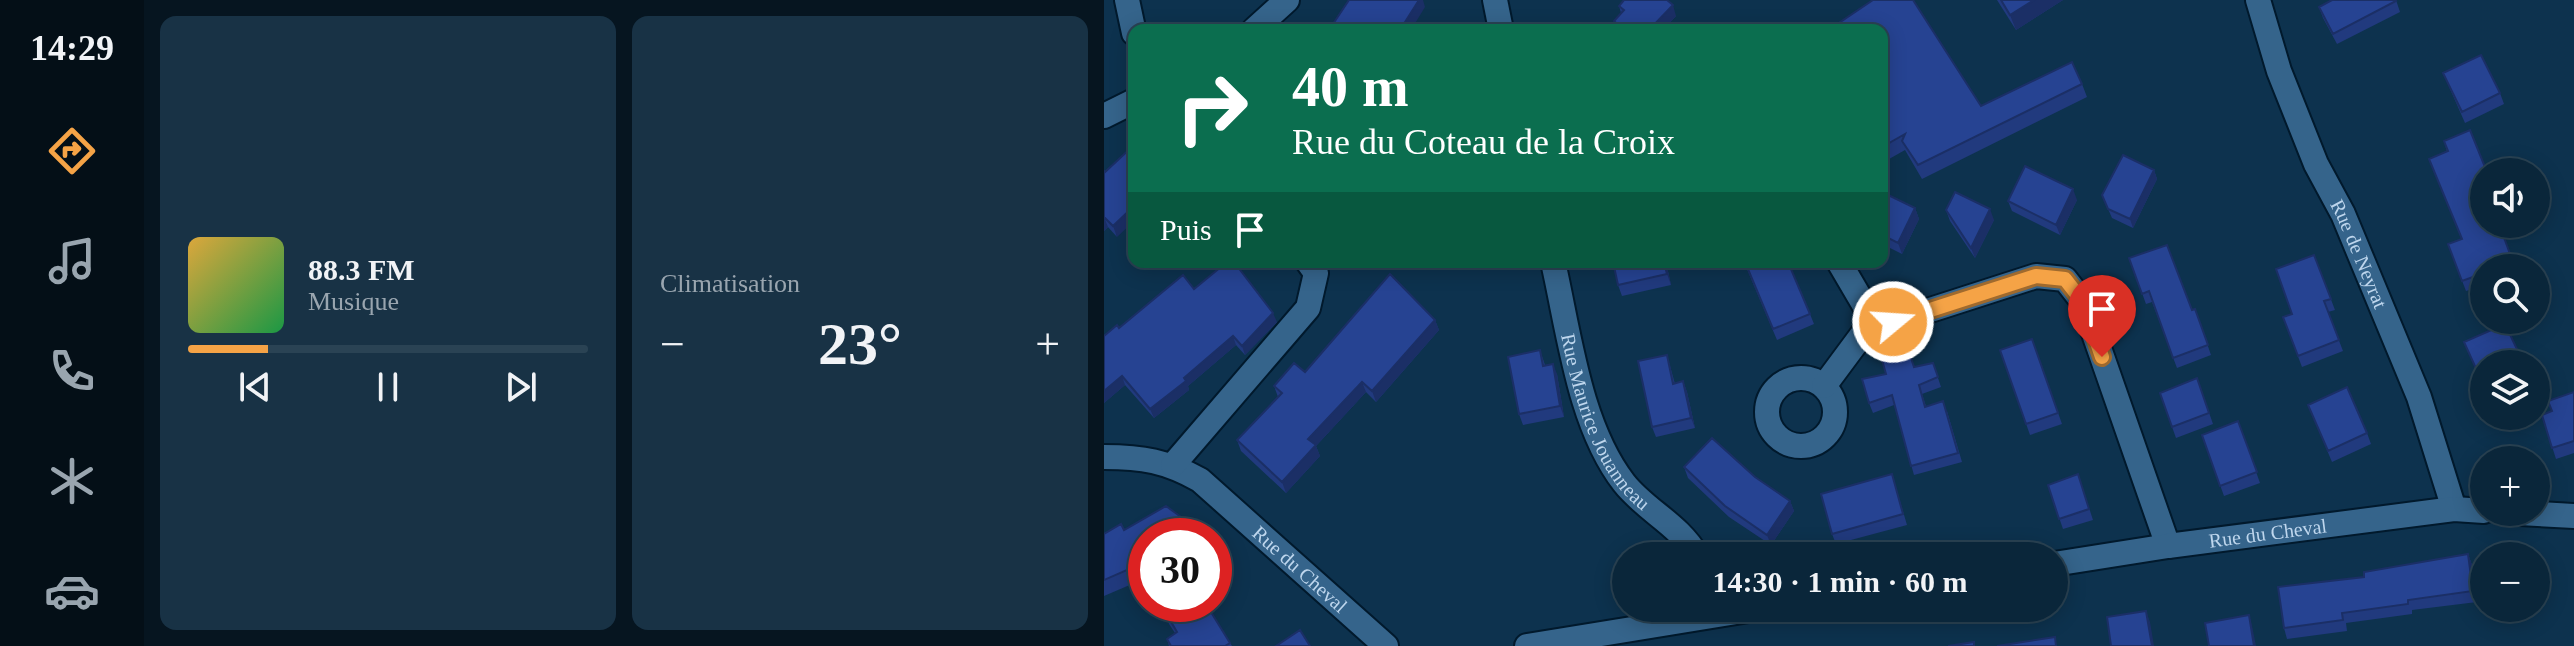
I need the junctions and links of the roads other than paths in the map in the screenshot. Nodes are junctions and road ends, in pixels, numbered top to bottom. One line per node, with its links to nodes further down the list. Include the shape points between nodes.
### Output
1 (1127, 0): 5 (street)
2 (1287, 0): 6 (street)
3 (1495, 0): 7 (street)
4 (2258, 0): 17 (street, Rue de Neyrat, via 2310,151 2343,214 2419,397)
5 (1132, 24)
6 (1261, 24)
7 (1500, 24)
8 (1128, 104): 9 (street)
9 (1104, 116)
10 (1312, 268): 16 (street, via 1316,273 1308,308)
11 (1554, 268): 21 (street, Rue Maurice Jouanneau, via 1603,452 1626,485)
12 (1843, 268): 13 (street)
13 (1873, 320): 14 (street); 22 (street, via 1893,322 2036,276 2065,279 2083,302)
14 (1824, 386)
15 (1104, 457): 16 (street, Rue du Cheval)
16 (1173, 465): 25 (street, Rue du Cheval, via 1200,480)
17 (2454, 509): 18 (street, Rue du Cheval); 22 (street, Rue du Cheval)
18 (2470, 510)
19 (2550, 515): 20 (street)
20 (2574, 516)
21 (1689, 542)
22 (2168, 546): 23 (street, Rue du Cheval)
23 (2068, 562)
24 (1656, 622): 26 (street)
25 (1386, 646)
26 (1527, 646)

